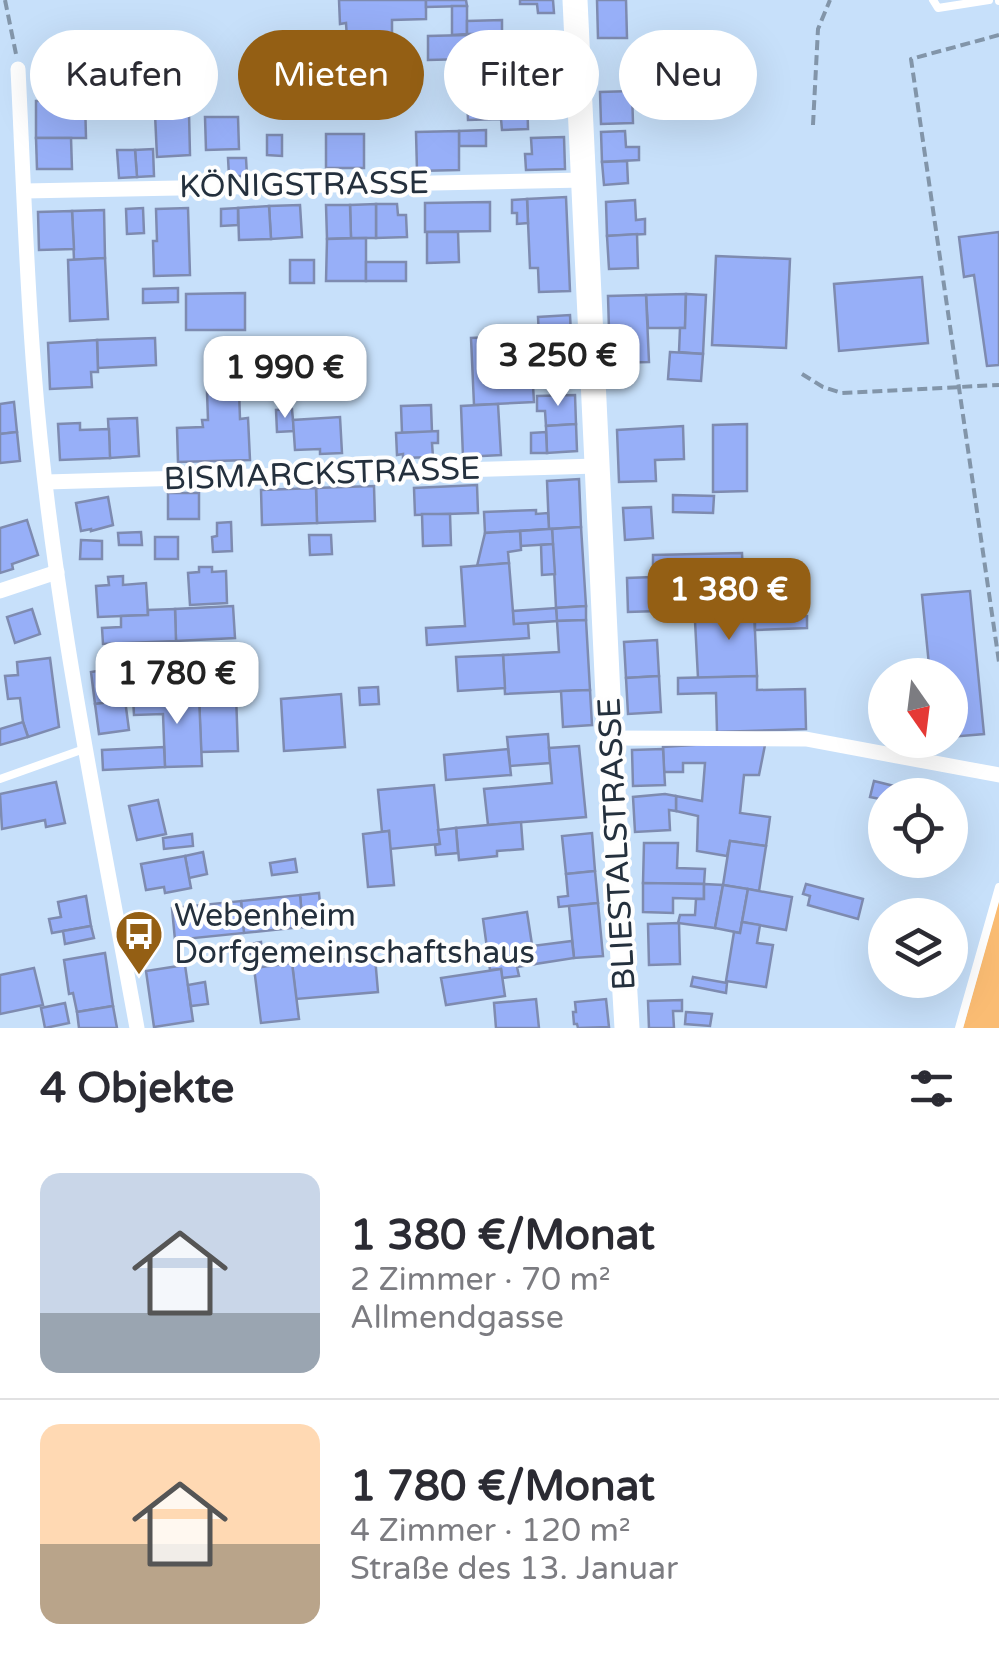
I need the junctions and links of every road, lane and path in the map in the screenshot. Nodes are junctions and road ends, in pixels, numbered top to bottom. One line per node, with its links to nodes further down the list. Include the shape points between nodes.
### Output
1 (5, 0): 7 (path)
2 (575, 0): 9 (main road, BLIESTALSTRASSE)
3 (830, 0): 8 (path, via 818,30)
4 (934, 0): 5 (lane, via 938,8)
5 (989, 0)
6 (999, 36): 13 (path, via 911,58)
7 (18, 69): 10 (street)
8 (813, 125)
9 (584, 180): 10 (street, KÖNIGSTRASSE); 14 (main road, BLIESTALSTRASSE)
10 (24, 190): 15 (street)
11 (802, 374): 13 (path, via 842,393)
12 (999, 385): 13 (path)
13 (959, 387): 18 (path)
14 (597, 466): 15 (street, BISMARCKSTRASSE); 19 (main road, BLIESTALSTRASSE)
15 (46, 482): 16 (street)
16 (57, 572): 17 (street); 20 (street)
17 (0, 591)
18 (999, 662)
19 (610, 738): 21 (street, via 806,739); 25 (main road, BLIESTALSTRASSE)
20 (84, 749): 22 (lane); 24 (street)
21 (999, 775)
22 (0, 778)
23 (999, 887): 26 (lane)
24 (137, 1028)
25 (627, 1028)
26 (959, 1028)

